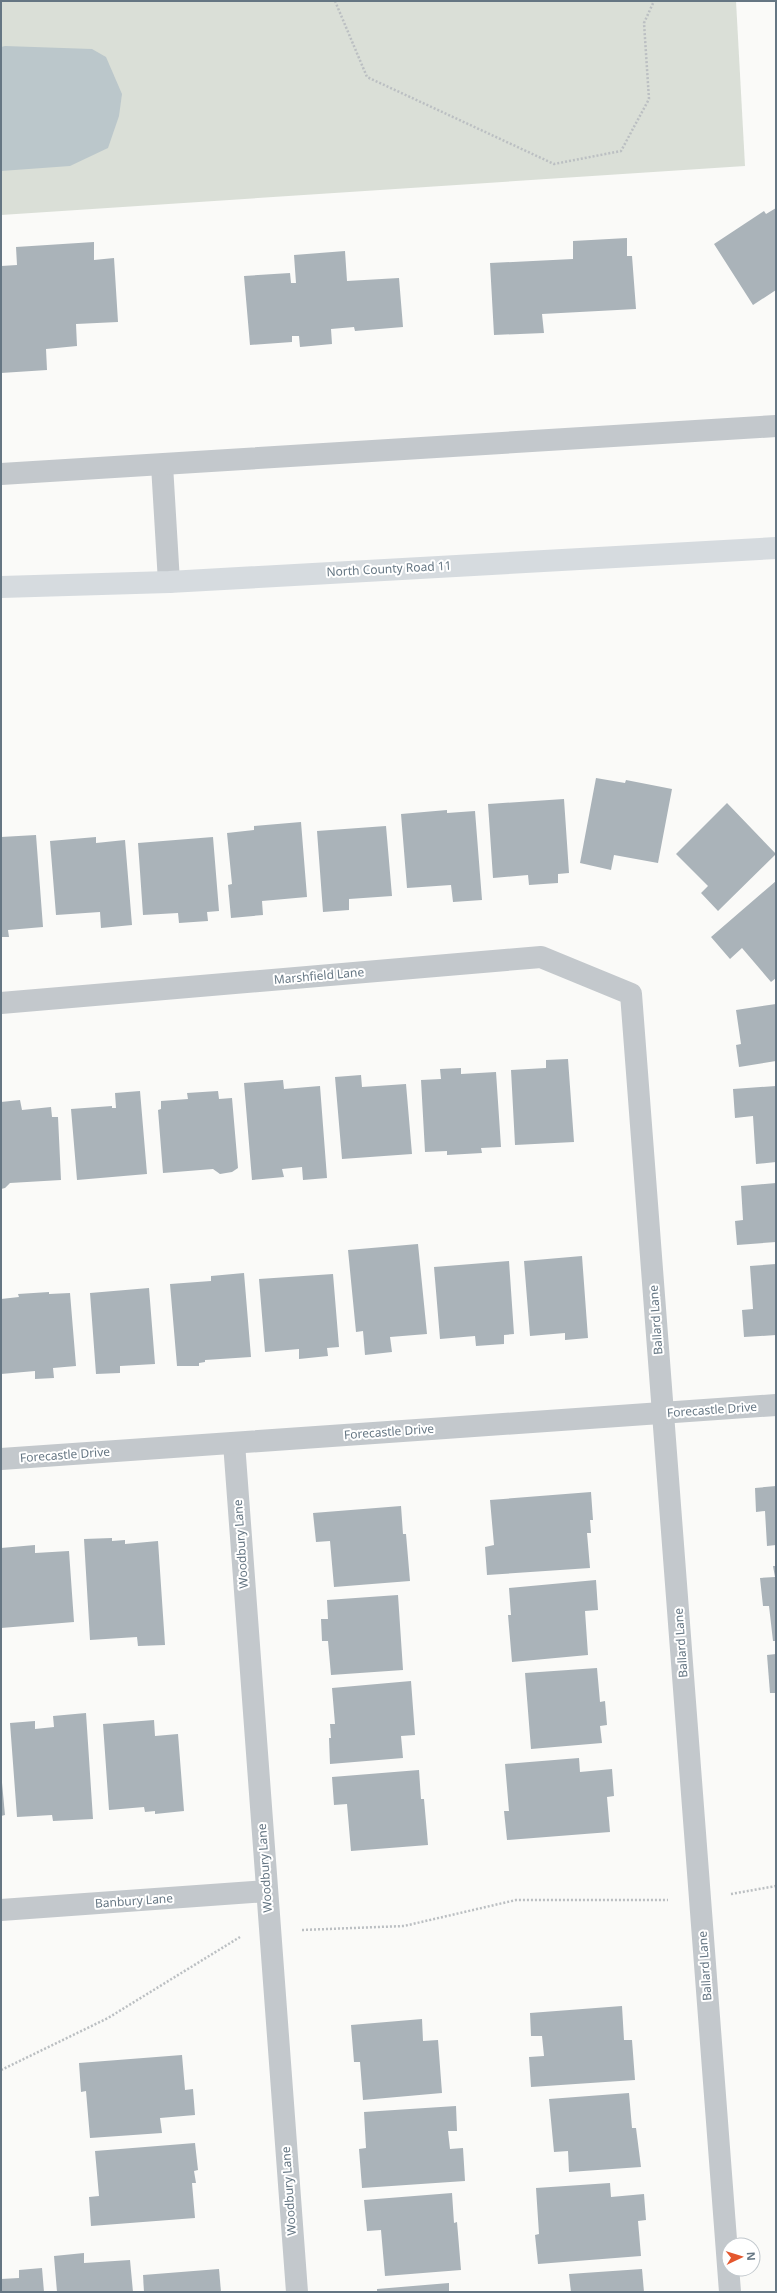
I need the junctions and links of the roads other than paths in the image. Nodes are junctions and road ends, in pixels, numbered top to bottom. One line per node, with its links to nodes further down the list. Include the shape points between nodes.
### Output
1 (776, 426): 2 (street)
2 (162, 465): 3 (street); 5 (street)
3 (1, 474)
4 (776, 548): 5 (main road, North County Road 11)
5 (169, 582): 6 (main road, North County Road 11)
6 (1, 587)
7 (631, 994): 8 (street, Marshfield Lane, via 541,958); 10 (street, Ballard Lane)
8 (1, 1003)
9 (776, 1405): 10 (street, Forecastle Drive)
10 (663, 1413): 11 (street, Forecastle Drive); 16 (street, Ballard Lane)
11 (234, 1443): 12 (street, Forecastle Drive); 13 (street, Woodbury Lane)
12 (1, 1460)
13 (267, 1891): 14 (street, Banbury Lane); 15 (street, Woodbury Lane)
14 (1, 1910)
15 (297, 2292)
16 (730, 2292)

